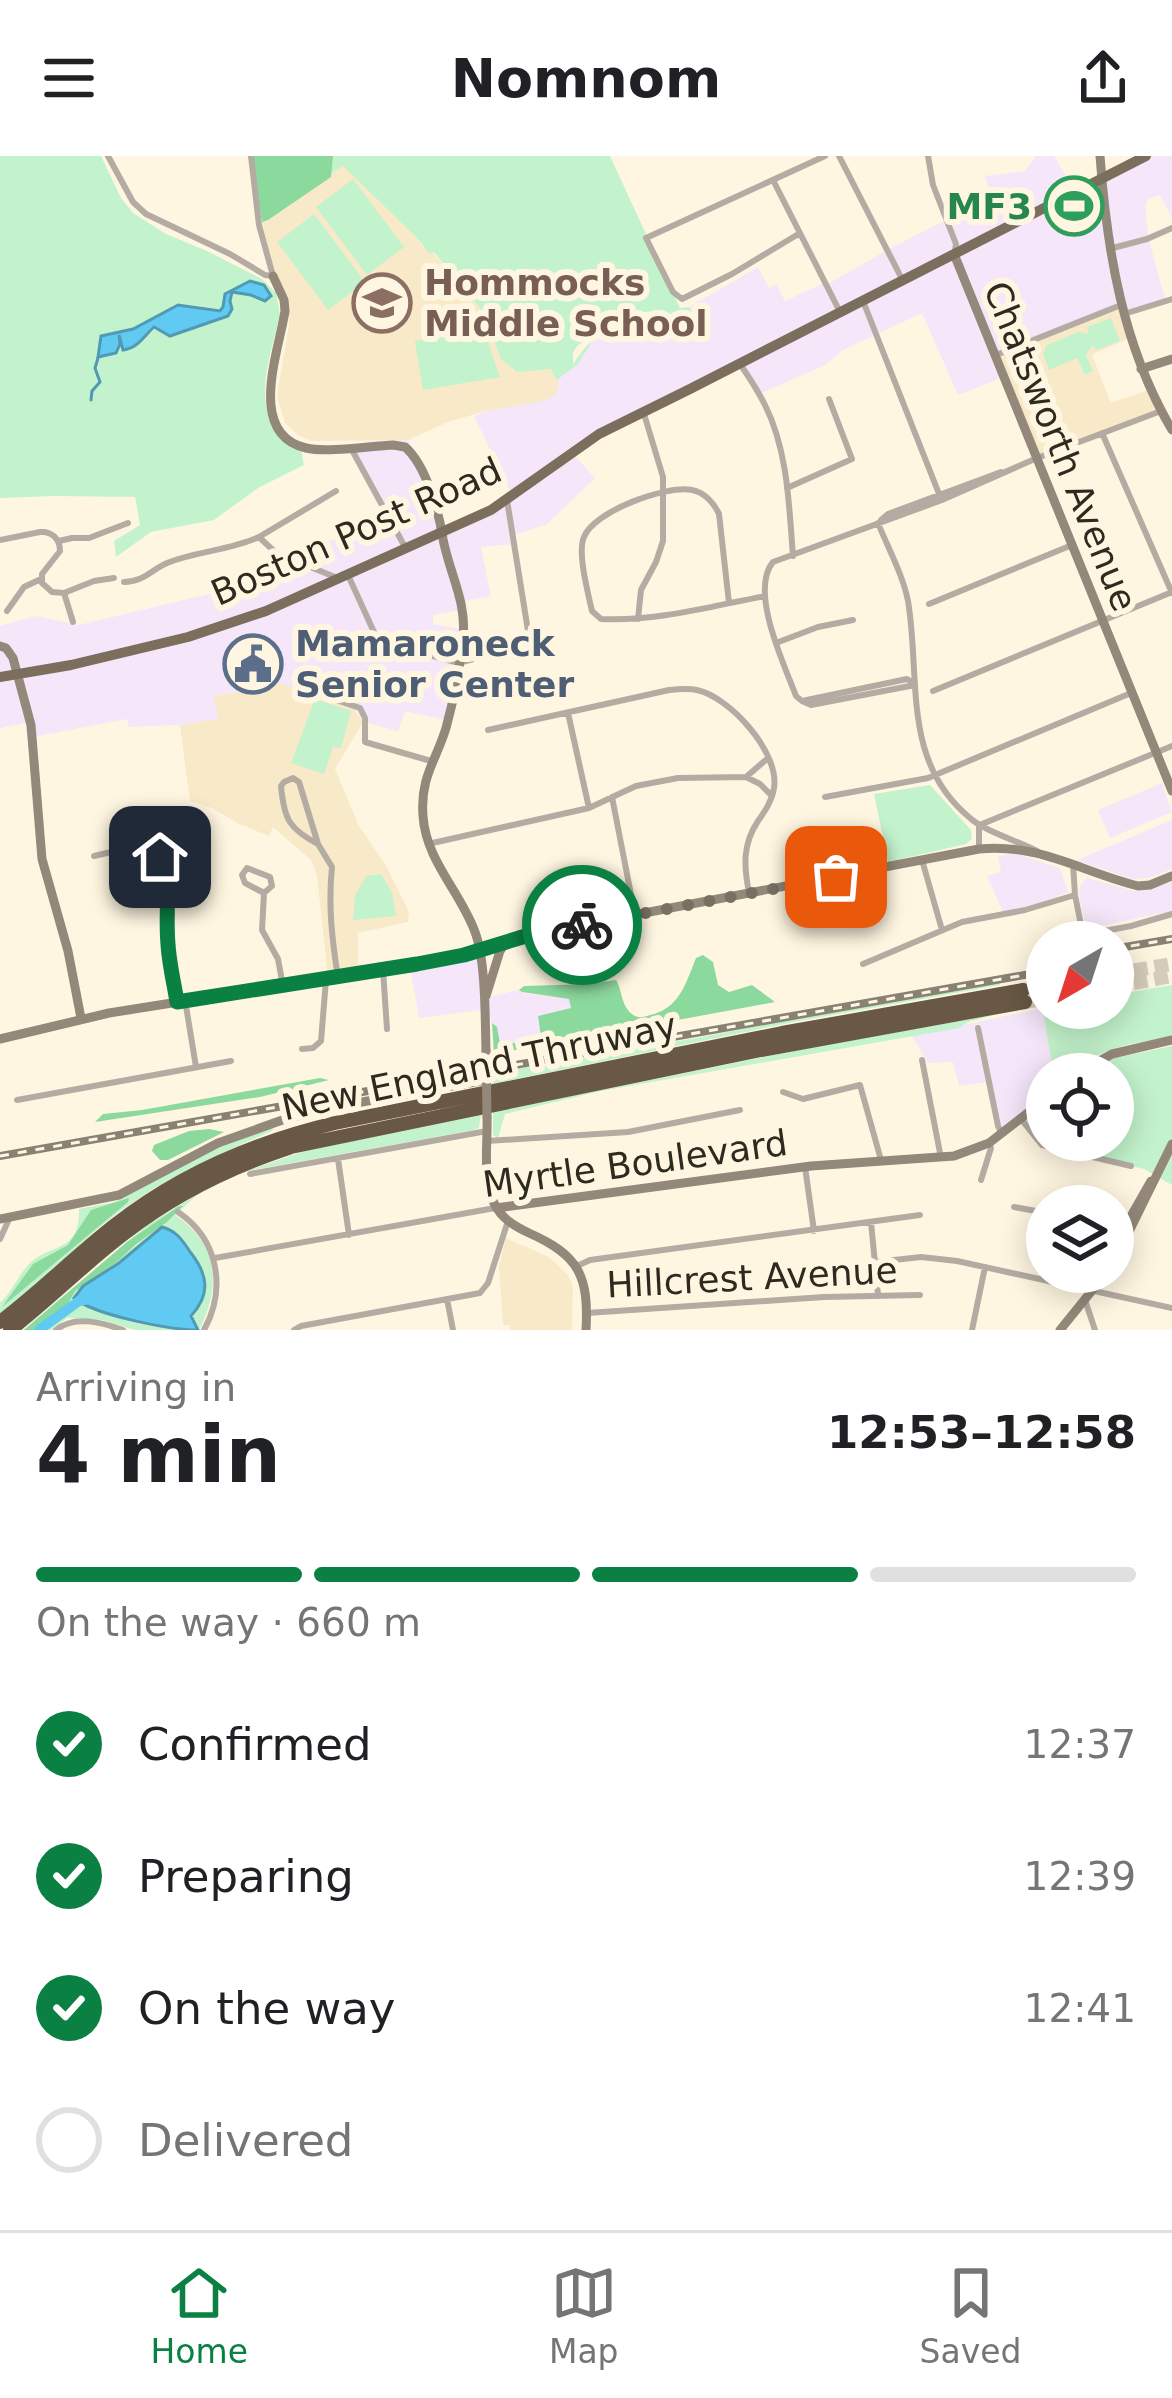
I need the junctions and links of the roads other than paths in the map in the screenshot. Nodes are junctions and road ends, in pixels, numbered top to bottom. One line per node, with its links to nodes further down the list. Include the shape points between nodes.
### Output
1 (108, 156): 16 (street, via 146,214)
2 (251, 156): 16 (street)
3 (789, 156): 9 (street)
4 (825, 156): 9 (street)
5 (839, 156): 17 (street)
6 (928, 156): 15 (street)
7 (1100, 156): 10 (street)
8 (1146, 156): 10 (main road, Boston Post Road)
9 (796, 170): 11 (street)
10 (1102, 179): 14 (street); 15 (main road, Boston Post Road)
11 (773, 180): 13 (street); 13 (street, via 646,238 682,298)
12 (1172, 228): 14 (street)
13 (800, 233): 21 (street)
14 (1109, 249): 20 (street)
15 (954, 254): 17 (main road, Boston Post Road); 22 (street, Chatsworth Avenue)
16 (273, 276): 31 (street, via 286,311 269,392 275,423 303,447)
17 (903, 280): 19 (main road, Boston Post Road)
18 (1172, 299): 20 (street)
19 (863, 301): 21 (main road, Boston Post Road); 36 (street)
20 (1122, 309): 22 (street); 25 (street)
21 (840, 313): 24 (main road, Boston Post Road)
22 (996, 355): 32 (street, Chatsworth Avenue)
23 (1172, 359): 25 (street)
24 (740, 364): 27 (main road, Boston Post Road); 33 (street, via 771,418)
25 (1141, 369): 28 (street)
26 (829, 399): 33 (street, via 852,459)
27 (643, 410): 35 (street); 37 (main road, Boston Post Road)
28 (1160, 411): 29 (street); 30 (street)
29 (1172, 430)
30 (1102, 434): 32 (street); 51 (street)
31 (350, 447): 40 (street, via 410,451); 45 (street)
32 (1037, 458): 36 (street); 44 (street, Chatsworth Avenue)
33 (788, 488): 46 (street)
34 (336, 491): 41 (street)
35 (664, 492): 54 (street, via 694,490 716,506); 57 (street, via 663,547 641,590); 57 (street, via 611,512 582,540 592,611 606,620)
36 (941, 497): 39 (street)
37 (507, 500): 40 (main road, Boston Post Road); 63 (street, via 529,637)
38 (128, 523): 43 (street)
39 (878, 523): 46 (street); 66 (street, via 907,597)
40 (442, 532): 45 (main road, Boston Post Road); 63 (street, via 463,608)
41 (260, 537): 47 (street, via 276,553); 50 (street)
42 (0, 540): 43 (street, via 46,531)
43 (59, 541): 49 (street)
44 (1072, 545): 55 (street); 59 (street, Chatsworth Avenue)
45 (405, 547): 47 (main road, Boston Post Road)
46 (794, 556): 53 (street, via 768,566)
47 (343, 577): 63 (street, via 378,641); 64 (main road, Boston Post Road, via 207,632)
48 (114, 578): 52 (street)
49 (41, 580): 52 (street); 56 (street, via 24,587)
50 (124, 581)
51 (1172, 592): 59 (street)
52 (64, 593): 60 (street)
53 (765, 596): 54 (street); 61 (street)
54 (730, 603): 57 (street)
55 (929, 604)
56 (7, 611)
57 (638, 619)
58 (853, 620): 61 (street)
59 (1102, 621): 68 (street); 69 (street, Chatsworth Avenue)
60 (73, 622)
61 (776, 643): 66 (street, via 796,696 811,705)
62 (0, 646): 64 (street)
63 (459, 663): 75 (street)
64 (18, 674): 65 (main road, Boston Post Road); 108 (street, via 31,725 42,860)
65 (0, 677)
66 (915, 685): 76 (street)
67 (303, 688): 75 (street, via 360,708 369,744)
68 (933, 691)
69 (1131, 693): 73 (street, Chatsworth Avenue); 76 (street)
70 (568, 712): 71 (street); 74 (street, via 697,690 740,716); 82 (street)
71 (488, 730)
72 (1172, 746): 73 (street)
73 (1156, 752): 78 (street, Chatsworth Avenue); 83 (street)
74 (768, 758): 77 (street); 80 (street)
75 (431, 761): 86 (street, via 423,802)
76 (934, 774): 81 (street); 83 (street)
77 (746, 777): 79 (street, via 665,780); 80 (street)
78 (1172, 791)
79 (612, 796): 82 (street); 98 (street)
80 (772, 796): 95 (street, via 746,848)
81 (825, 797)
82 (589, 808): 86 (street)
83 (979, 825): 84 (street); 88 (street)
84 (993, 829): 87 (street); 89 (street)
85 (318, 844): 85 (street, via 299,782 288,779 280,791 290,823); 104 (street, via 332,867)
86 (428, 844): 101 (street)
87 (992, 848): 88 (street); 89 (street)
88 (979, 849): 91 (street)
89 (1040, 853): 92 (street)
90 (94, 856): 106 (street, via 154,845 167,884 168,947)
91 (922, 860): 95 (street); 99 (street)
92 (1073, 864): 93 (street, via 1138,886); 96 (street)
93 (1172, 876)
94 (264, 893): 94 (street, via 272,880 244,870 245,883); 105 (street, via 262,930)
95 (749, 893): 98 (street)
96 (1075, 895): 97 (street, via 1082,934); 99 (street)
97 (1172, 914)
98 (635, 915): 100 (street)
99 (942, 930): 102 (street)
100 (507, 940): 101 (street); 107 (street)
101 (479, 950): 103 (street); 107 (street)
102 (863, 964)
103 (383, 970): 104 (street); 110 (street)
104 (332, 979): 105 (street); 113 (street, via 321,1041)
105 (283, 986): 106 (street)
106 (181, 1001): 108 (street); 117 (street)
107 (484, 1001): 118 (street, bridge)
108 (82, 1018): 111 (street)
109 (978, 1028): 124 (street)
110 (387, 1029)
111 (0, 1040)
112 (1172, 1040): 114 (street)
113 (302, 1049)
114 (1116, 1053)
115 (922, 1060): 128 (street)
116 (231, 1061): 117 (street)
117 (196, 1067): 120 (street)
118 (484, 1080): 125 (street, bridge); 141 (street, via 289,1118 218,1143 119,1195)
119 (783, 1092): 130 (street, via 801,1099 860,1085)
120 (17, 1100)
121 (740, 1110): 125 (street, via 628,1132)
122 (1026, 1115): 123 (street, Myrtle Boulevard)
123 (1021, 1119): 124 (street, Myrtle Boulevard); 131 (street, via 1042,1145)
124 (1002, 1134): 126 (street, Myrtle Boulevard)
125 (487, 1136): 129 (street); 136 (street)
126 (989, 1143): 128 (street, Myrtle Boulevard); 134 (street)
127 (1172, 1144): 139 (street)
128 (941, 1158): 130 (street, Myrtle Boulevard)
129 (338, 1159): 133 (street); 145 (street)
130 (881, 1162): 132 (street, Myrtle Boulevard)
131 (1131, 1166)
132 (806, 1167): 136 (street, Myrtle Boulevard); 144 (street)
133 (250, 1174)
134 (981, 1180)
135 (1014, 1207): 137 (street)
136 (496, 1208): 142 (street); 145 (street, Myrtle Boulevard)
137 (1026, 1209)
138 (178, 1212): 147 (street)
139 (1134, 1213)
140 (920, 1215): 143 (street)
141 (5, 1218): 146 (street)
142 (508, 1221): 149 (street); 154 (street, via 485,1289)
143 (871, 1222): 144 (street); 148 (street)
144 (814, 1231): 149 (street)
145 (350, 1235): 147 (street, Myrtle Boulevard)
146 (0, 1238)
147 (215, 1258): 161 (street, via 216,1294)
148 (877, 1262): 150 (street, via 921,1257); 151 (street)
149 (577, 1266): 156 (street)
150 (985, 1267): 153 (street); 165 (street)
151 (878, 1294): 152 (street, Hillcrest Avenue); 156 (street, Hillcrest Avenue)
152 (920, 1295)
153 (1088, 1295): 155 (street); 166 (street); 167 (street)
154 (447, 1299): 162 (street); 163 (street)
155 (1172, 1308)
156 (587, 1313): 164 (street)
157 (0, 1322): 158 (highway, New England Thruway, via 146,1203 275,1139 762,1037 1024,996 291,1147 158,1209)
158 (10, 1330)
159 (56, 1330): 160 (street, via 67,1321)
160 (123, 1330)
161 (204, 1330)
162 (294, 1330)
163 (453, 1330)
164 (586, 1330)
165 (972, 1330)
166 (1060, 1330)
167 (1095, 1330)

